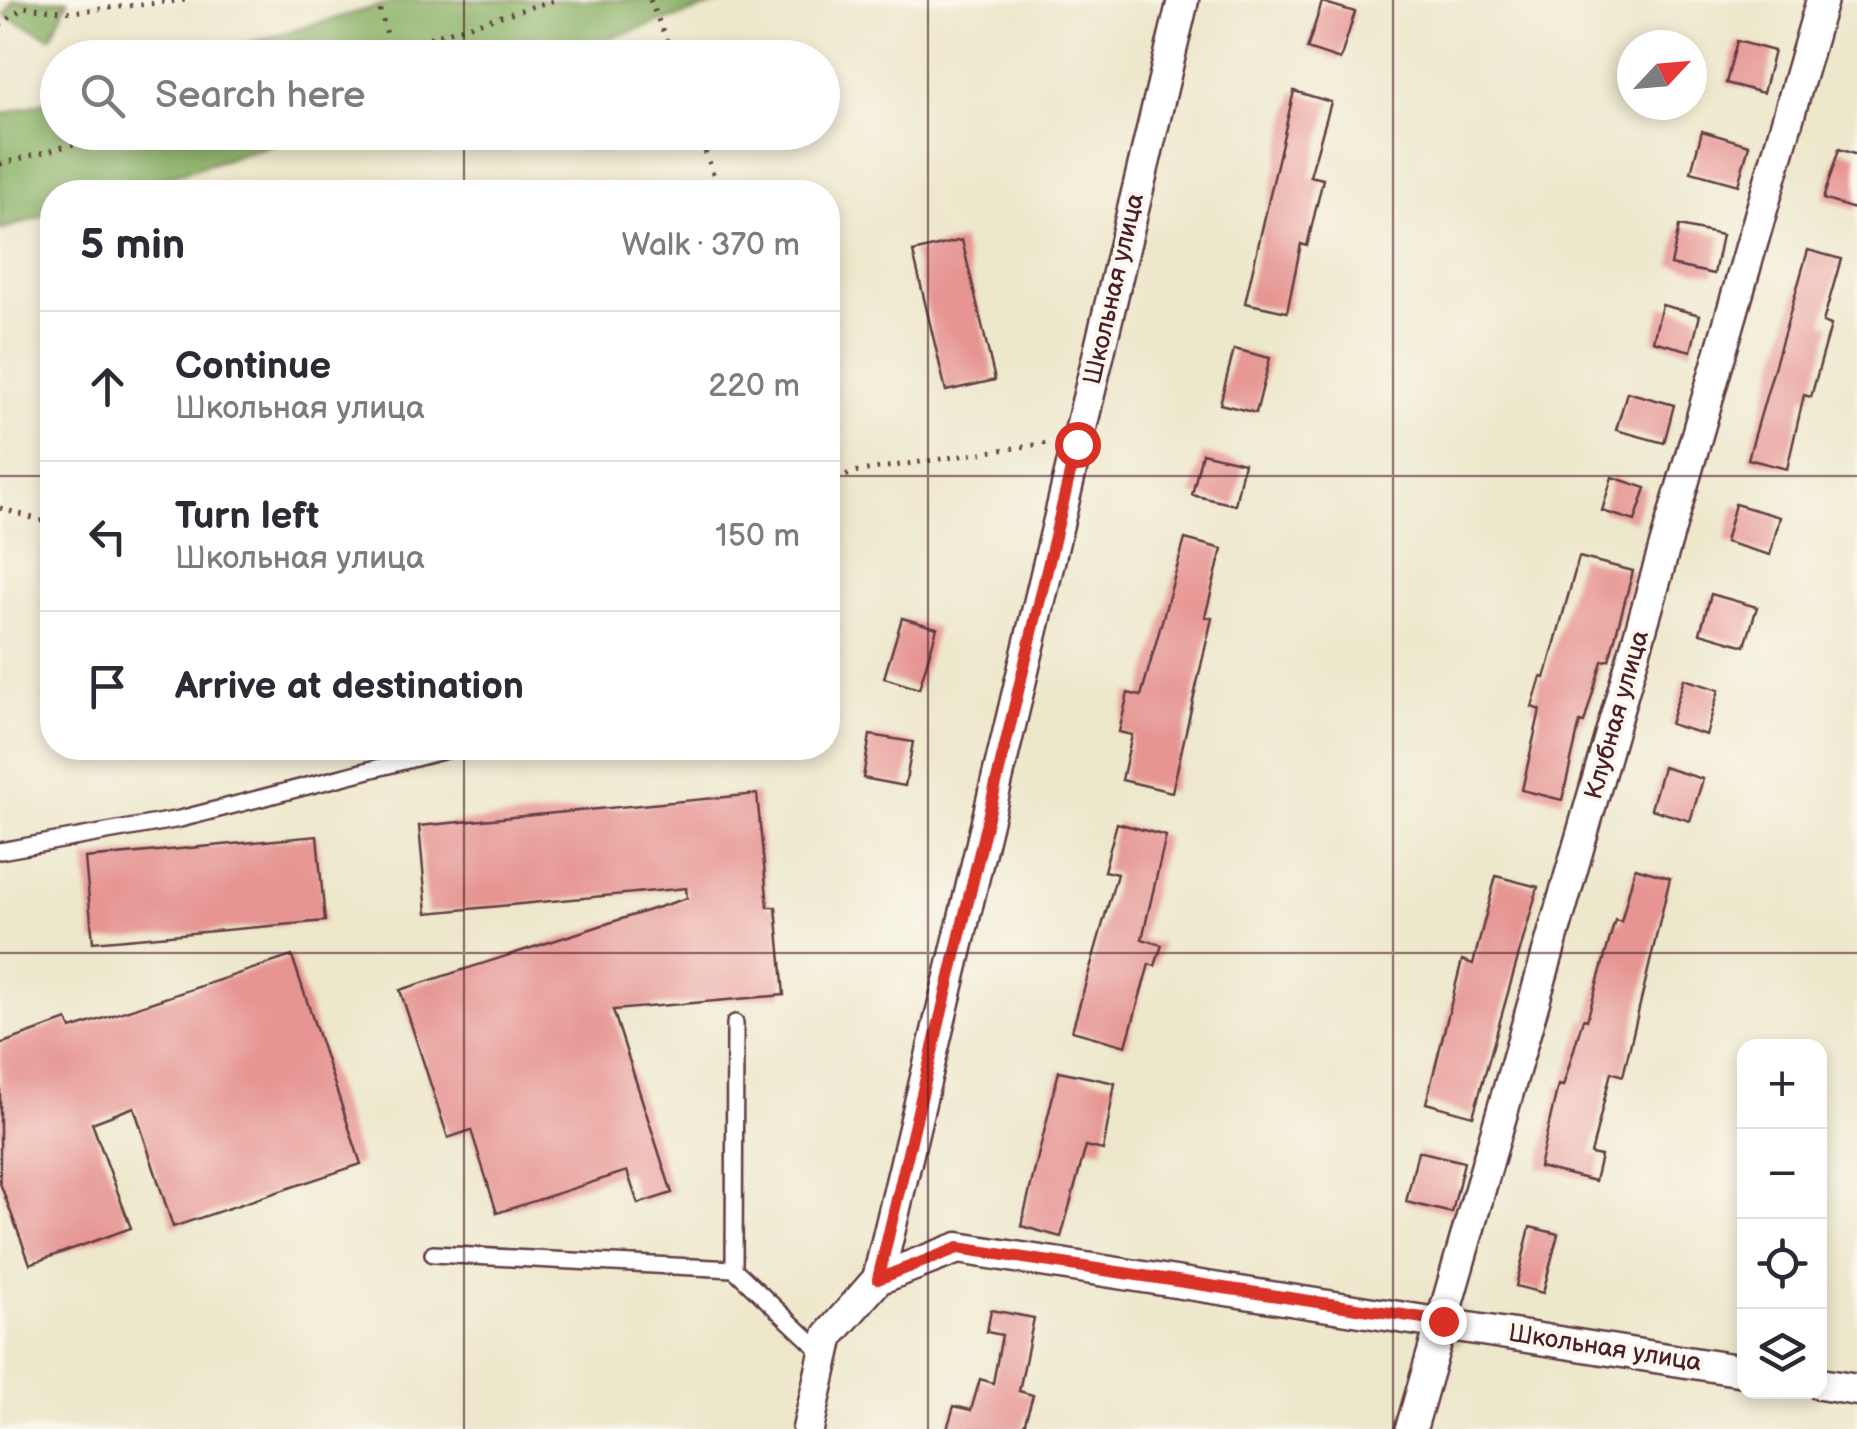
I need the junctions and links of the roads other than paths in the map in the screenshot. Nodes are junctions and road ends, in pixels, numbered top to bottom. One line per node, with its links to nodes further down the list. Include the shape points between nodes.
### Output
1 (1183, 0): 8 (street, Школьная улица)
2 (1822, 0): 9 (street, Клубная улица)
3 (408, 760): 4 (lane, via 180,819)
4 (0, 851)
5 (734, 1023): 7 (lane)
6 (433, 1254): 7 (lane)
7 (734, 1269): 10 (lane)
8 (878, 1279): 9 (street, Школьная улица, via 958,1248); 10 (street, Школьная улица, via 829,1334)
9 (1443, 1321): 11 (street, Школьная улица); 15 (street, Клубная улица)
10 (825, 1354): 14 (street, Школьная улица)
11 (1737, 1370)
12 (1827, 1385): 13 (street)
13 (1857, 1390)
14 (808, 1429)
15 (1412, 1429)

